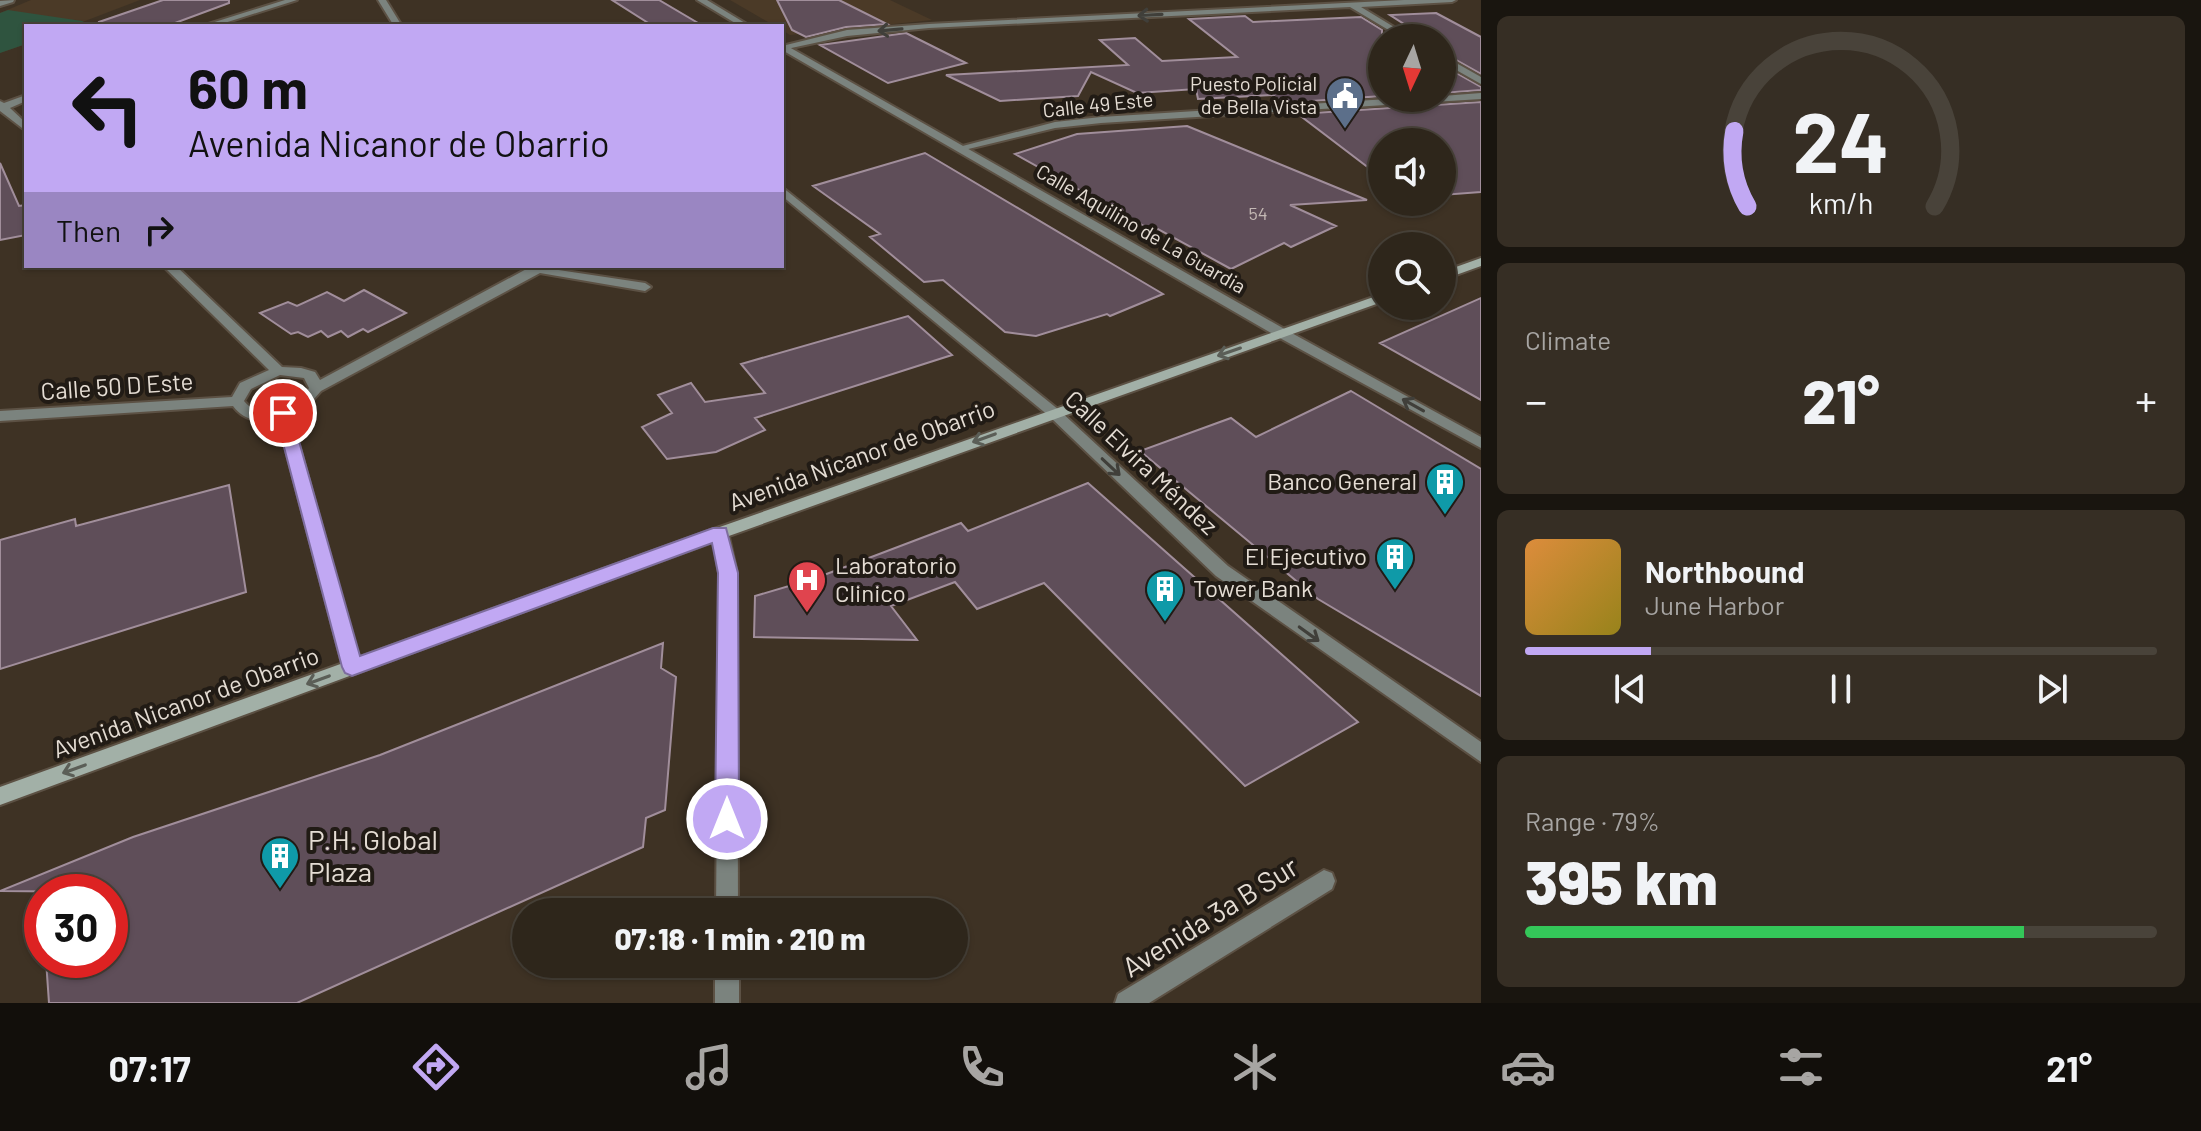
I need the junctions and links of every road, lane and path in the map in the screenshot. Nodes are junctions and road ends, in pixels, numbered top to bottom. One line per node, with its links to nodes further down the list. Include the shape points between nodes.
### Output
1 (10, 0): 7 (street)
2 (293, 0): 8 (street)
3 (382, 0): 9 (street)
4 (701, 0): 10 (street)
5 (1452, 0): 6 (street)
6 (1348, 2): 11 (street); 12 (street, one-way to 12, via 929,26 847,33)
7 (0, 4)
8 (213, 24)
9 (397, 24)
10 (743, 24)
11 (1385, 24)
12 (784, 47)
13 (784, 48): 20 (street, Calle Aquilino de La Guardia)
14 (1456, 66): 15 (street)
15 (1481, 81)
16 (1481, 96): 20 (street, Calle 49 Este, via 1101,120 1055,125)
17 (24, 99): 18 (street)
18 (1, 106): 19 (street)
19 (24, 126)
20 (960, 148): 28 (street, Calle Aquilino de La Guardia)
21 (784, 192): 33 (street, Calle Elvira Méndez)
22 (1481, 262): 25 (main road)
23 (171, 268): 29 (street)
24 (538, 268): 26 (street); 30 (street)
25 (1456, 271)
26 (645, 287)
27 (1368, 303): 28 (main road, Avenida Nicanor de Obarrio)
28 (1283, 334): 33 (main road, Avenida Nicanor de Obarrio, one-way to 33); 35 (street, Calle Aquilino de La Guardia, one-way to 28)
29 (278, 371): 30 (street, via 310,375); 31 (street, via 245,386)
30 (316, 388): 32 (street, via 305,403)
31 (237, 401): 32 (street, via 257,416); 34 (street, Calle 50 D Este)
32 (283, 413): 37 (street)
33 (1054, 413): 36 (main road, Avenida Nicanor de Obarrio, one-way to 36); 38 (street, Calle Elvira Méndez, one-way to 38, via 1222,571)
34 (0, 416)
35 (1481, 443)
36 (720, 533): 37 (main road, Avenida Nicanor de Obarrio); 41 (street, via 728,573)
37 (352, 667): 39 (main road, Avenida Nicanor de Obarrio, one-way to 39)
38 (1481, 753)
39 (0, 796)
40 (1324, 881): 44 (street, Avenida 3a B Sur)
41 (727, 898)
42 (727, 978): 43 (street)
43 (727, 1003)
44 (1127, 1003)

